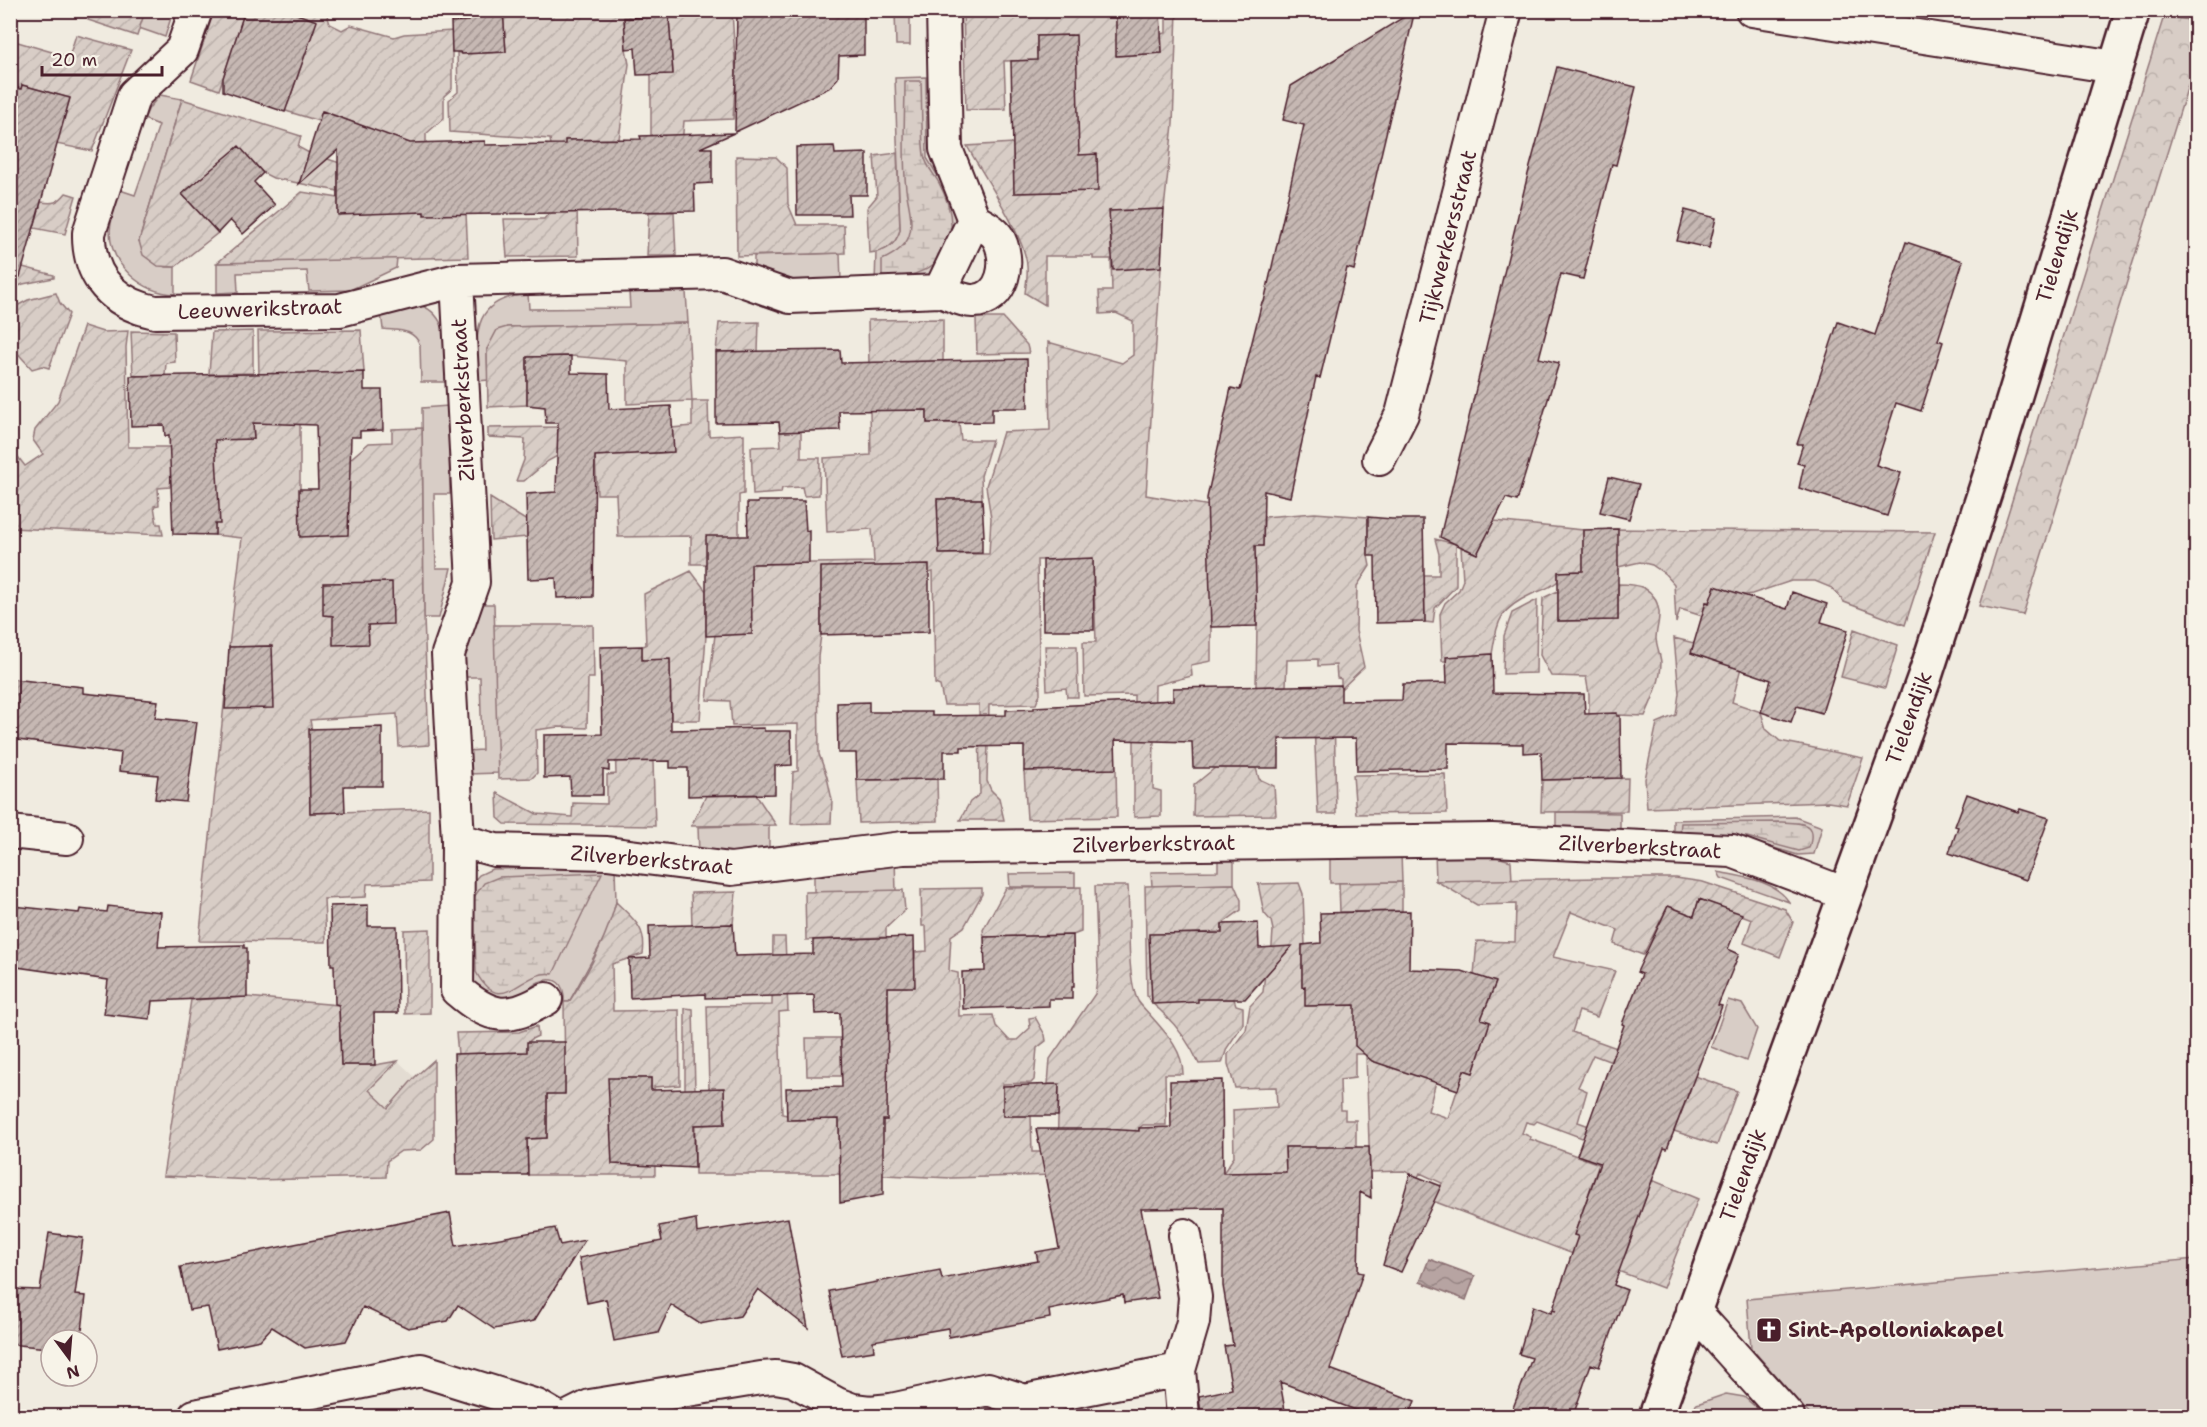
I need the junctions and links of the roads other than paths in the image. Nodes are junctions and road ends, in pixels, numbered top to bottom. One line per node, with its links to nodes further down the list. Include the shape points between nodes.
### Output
1 (196, 10): 8 (street, Leeuwerikstraat, via 182,50 135,95 92,220 89,250 93,264 119,299 155,312 340,310)
2 (943, 10): 7 (street, via 946,149)
3 (1506, 10): 10 (street, Tijkwerkersstraat, via 1402,414)
4 (1752, 10): 6 (street)
5 (2133, 10): 6 (street, Tielendijk)
6 (2115, 67): 14 (street, Tielendijk, via 1925,676)
7 (974, 220): 9 (street); 9 (street, Leeuwerikstraat, via 997,237 1005,261 995,293 970,301)
8 (457, 280): 9 (street, Leeuwerikstraat, via 722,273 790,297); 13 (street, Zilverberkstraat, via 473,582 448,654)
9 (940, 291)
10 (1379, 459)
11 (10, 832): 12 (street)
12 (67, 838)
13 (458, 840): 14 (street, Zilverberkstraat, via 495,850 607,853 731,869 903,848 1492,840 1732,851); 15 (street, Zilverberkstraat, via 458,990 476,1006 496,1014 523,1012)
14 (1846, 894): 17 (street, Tielendijk)
15 (546, 999)
16 (1185, 1235): 18 (street, via 1195,1297 1193,1322)
17 (1693, 1310): 23 (street, Tielendijk); 24 (street)
18 (1179, 1370): 21 (street, via 1025,1401 988,1389 870,1412 845,1407 793,1380 761,1378 590,1406); 22 (street)
19 (195, 1416): 20 (street, via 421,1370 537,1406)
20 (554, 1416)
21 (570, 1416)
22 (1183, 1416)
23 (1656, 1416)
24 (1788, 1416)

